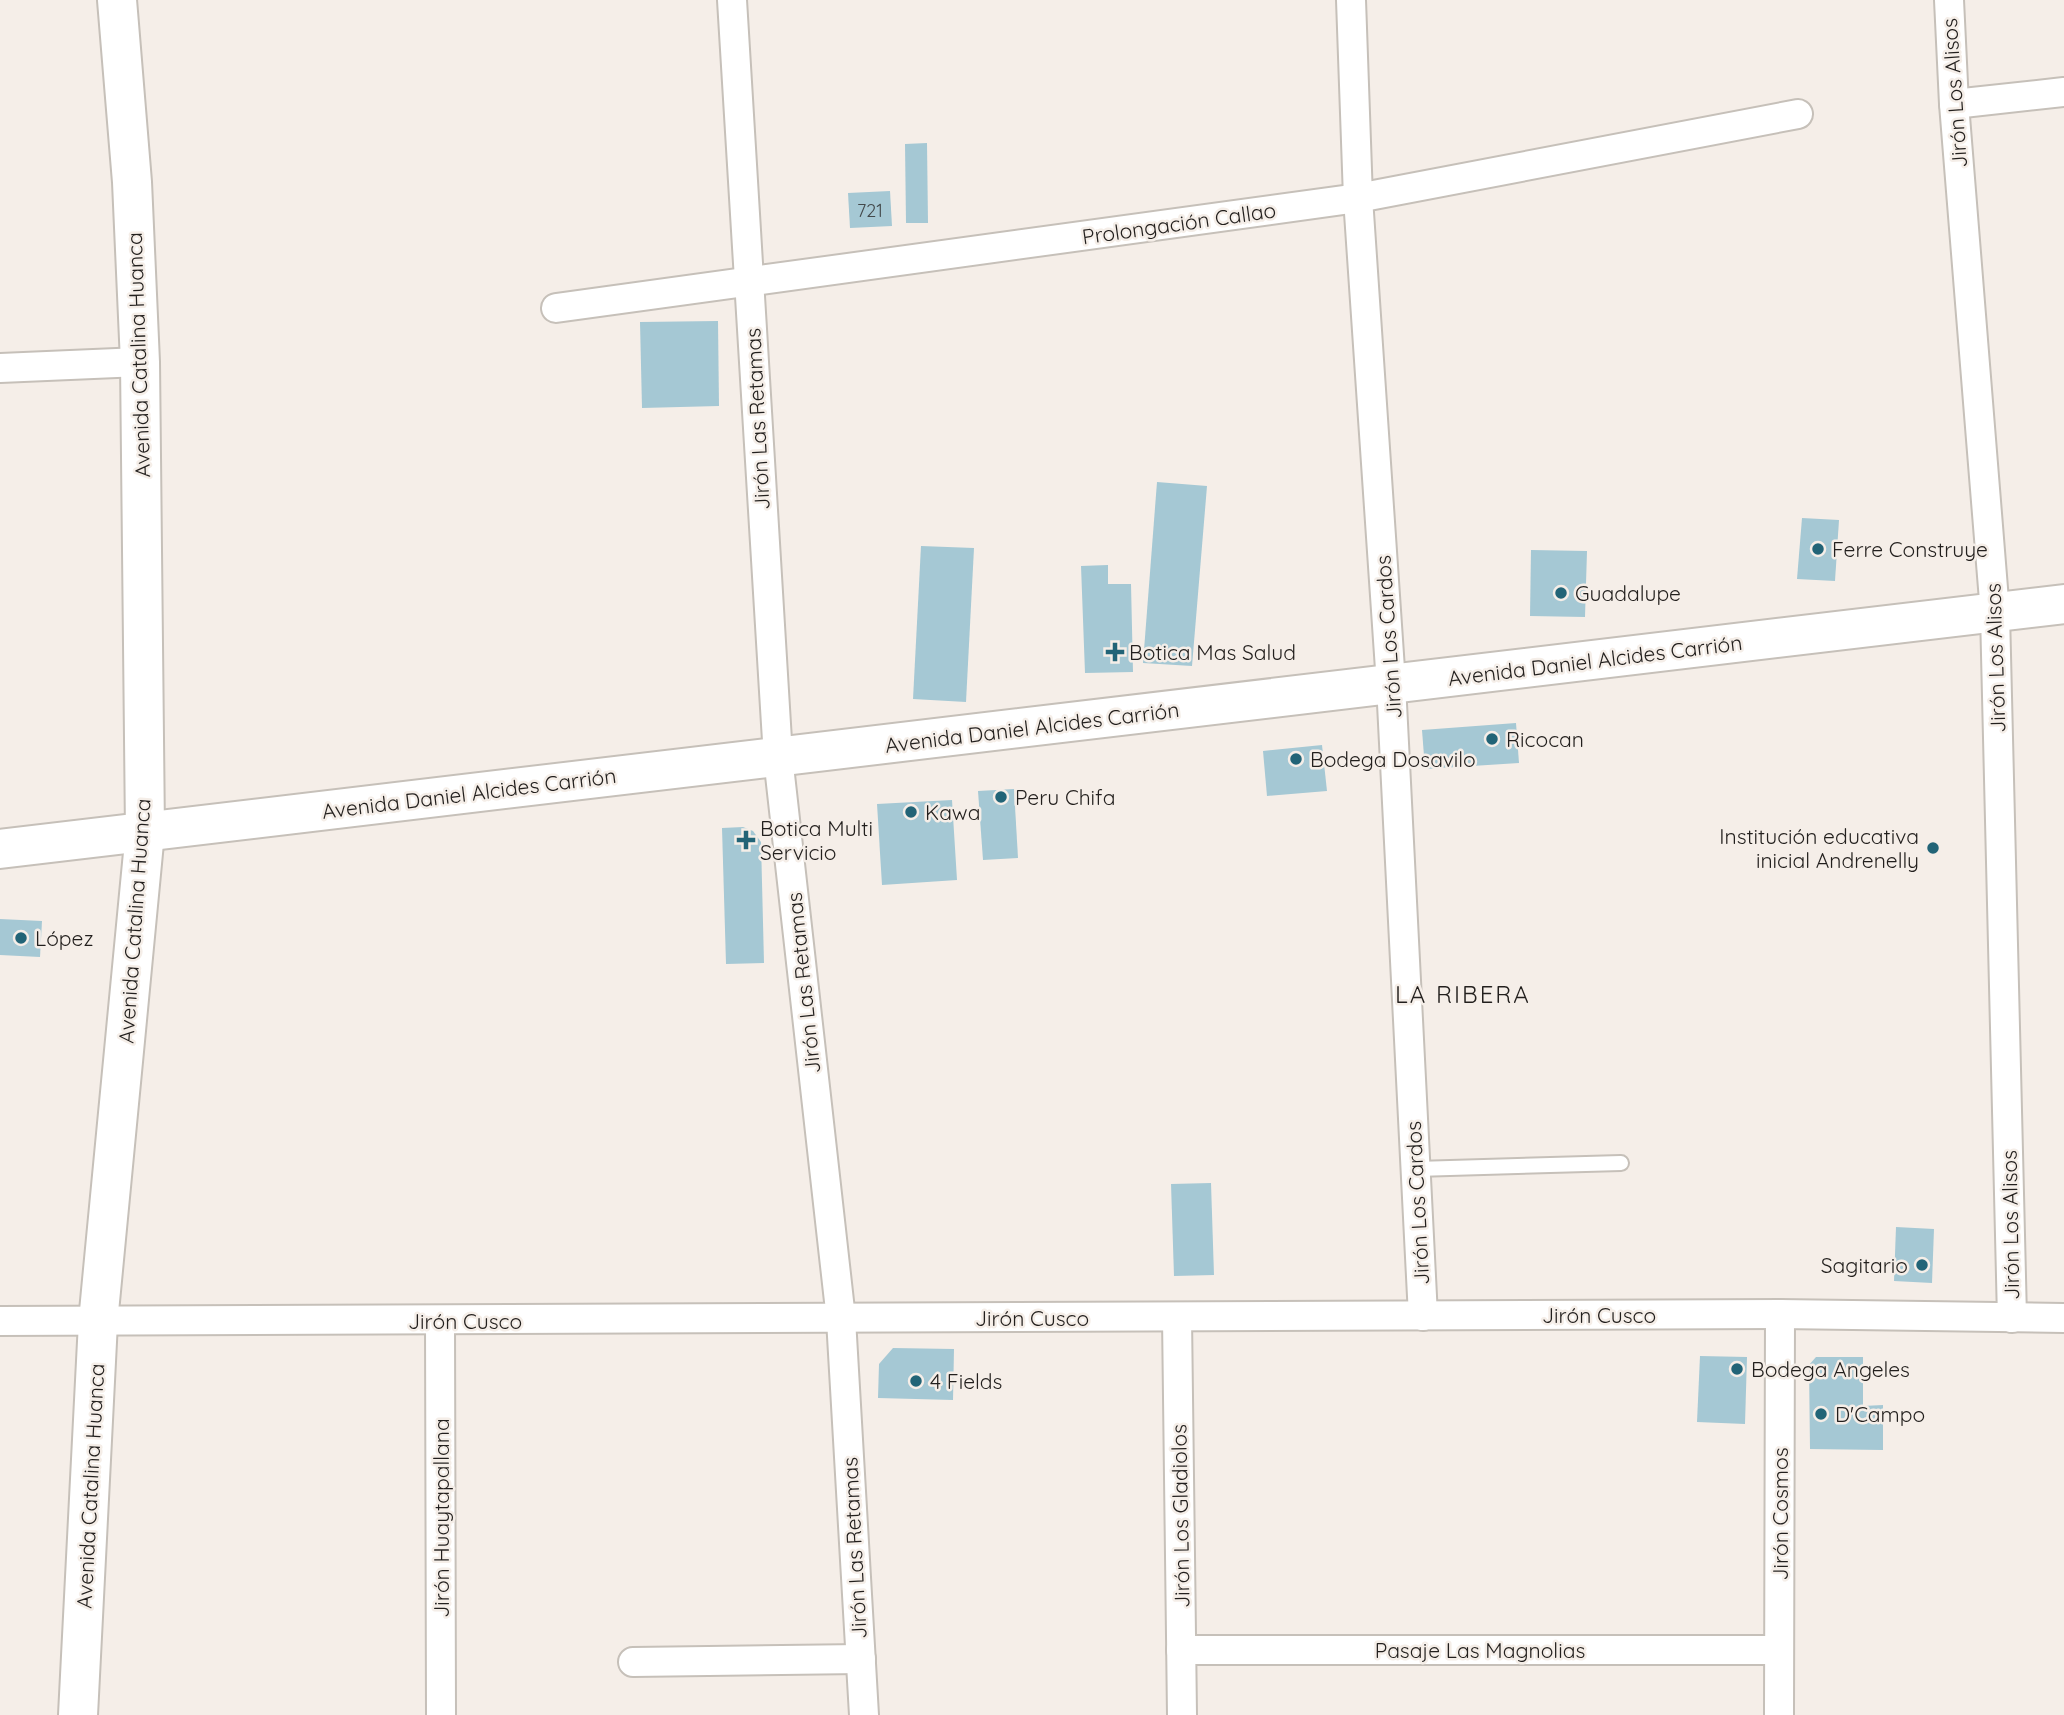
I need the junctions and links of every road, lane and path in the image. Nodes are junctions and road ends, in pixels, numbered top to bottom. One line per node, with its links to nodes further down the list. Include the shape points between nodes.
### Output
1 (117, 0): 11 (main road, Avenida Catalina Huanca)
2 (732, 0): 9 (street, Jirón Las Retamas)
3 (1351, 0): 8 (street, Jirón Los Cardos)
4 (1949, 0): 6 (street, Jirón Los Alisos)
5 (2064, 92): 6 (street)
6 (1954, 104): 14 (street, Jirón Los Alisos)
7 (1798, 114): 8 (street, Prolongación Callao)
8 (1358, 198): 9 (street, Prolongación Callao); 15 (street, Jirón Los Cardos)
9 (749, 282): 10 (street, Prolongación Callao); 16 (street, Jirón Las Retamas)
10 (556, 308)
11 (140, 362): 12 (street); 17 (main road, Avenida Catalina Huanca)
12 (0, 368)
13 (2064, 604): 14 (main road, Avenida Daniel Alcides Carrión)
14 (1995, 613): 15 (main road, Avenida Daniel Alcides Carrión); 24 (street, Jirón Los Alisos)
15 (1391, 684): 16 (main road, Avenida Daniel Alcides Carrión); 20 (street, Jirón Los Cardos)
16 (778, 757): 17 (main road, Avenida Daniel Alcides Carrión); 26 (street, Jirón Las Retamas)
17 (145, 832): 18 (main road, Avenida Daniel Alcides Carrión); 29 (main road, Avenida Catalina Huanca)
18 (0, 849)
19 (1621, 1163): 20 (lane)
20 (1416, 1169): 22 (street, Jirón Los Cardos)
21 (1780, 1314): 22 (street, Jirón Cusco); 24 (street, Jirón Cusco); 31 (street, Jirón Cosmos)
22 (1423, 1316): 23 (street, Jirón Cusco)
23 (1177, 1317): 26 (street, Jirón Cusco); 30 (street, Jirón Los Gladiolos)
24 (2012, 1318): 25 (street, Jirón Cusco)
25 (2064, 1318)
26 (841, 1319): 28 (street, Jirón Cusco); 32 (street, Jirón Las Retamas)
27 (0, 1321): 29 (street, Jirón Cusco)
28 (440, 1321): 29 (street, Jirón Cusco); 35 (street, Jirón Huaytapallana)
29 (99, 1322): 34 (main road, Avenida Catalina Huanca)
30 (1181, 1650): 31 (street, Pasaje Las Magnolias); 37 (street, Jirón Los Gladiolos)
31 (1779, 1650): 38 (street, Jirón Cosmos)
32 (861, 1659): 33 (street); 36 (street, Jirón Las Retamas)
33 (633, 1662)
34 (78, 1715)
35 (441, 1715)
36 (864, 1715)
37 (1182, 1715)
38 (1779, 1715)

